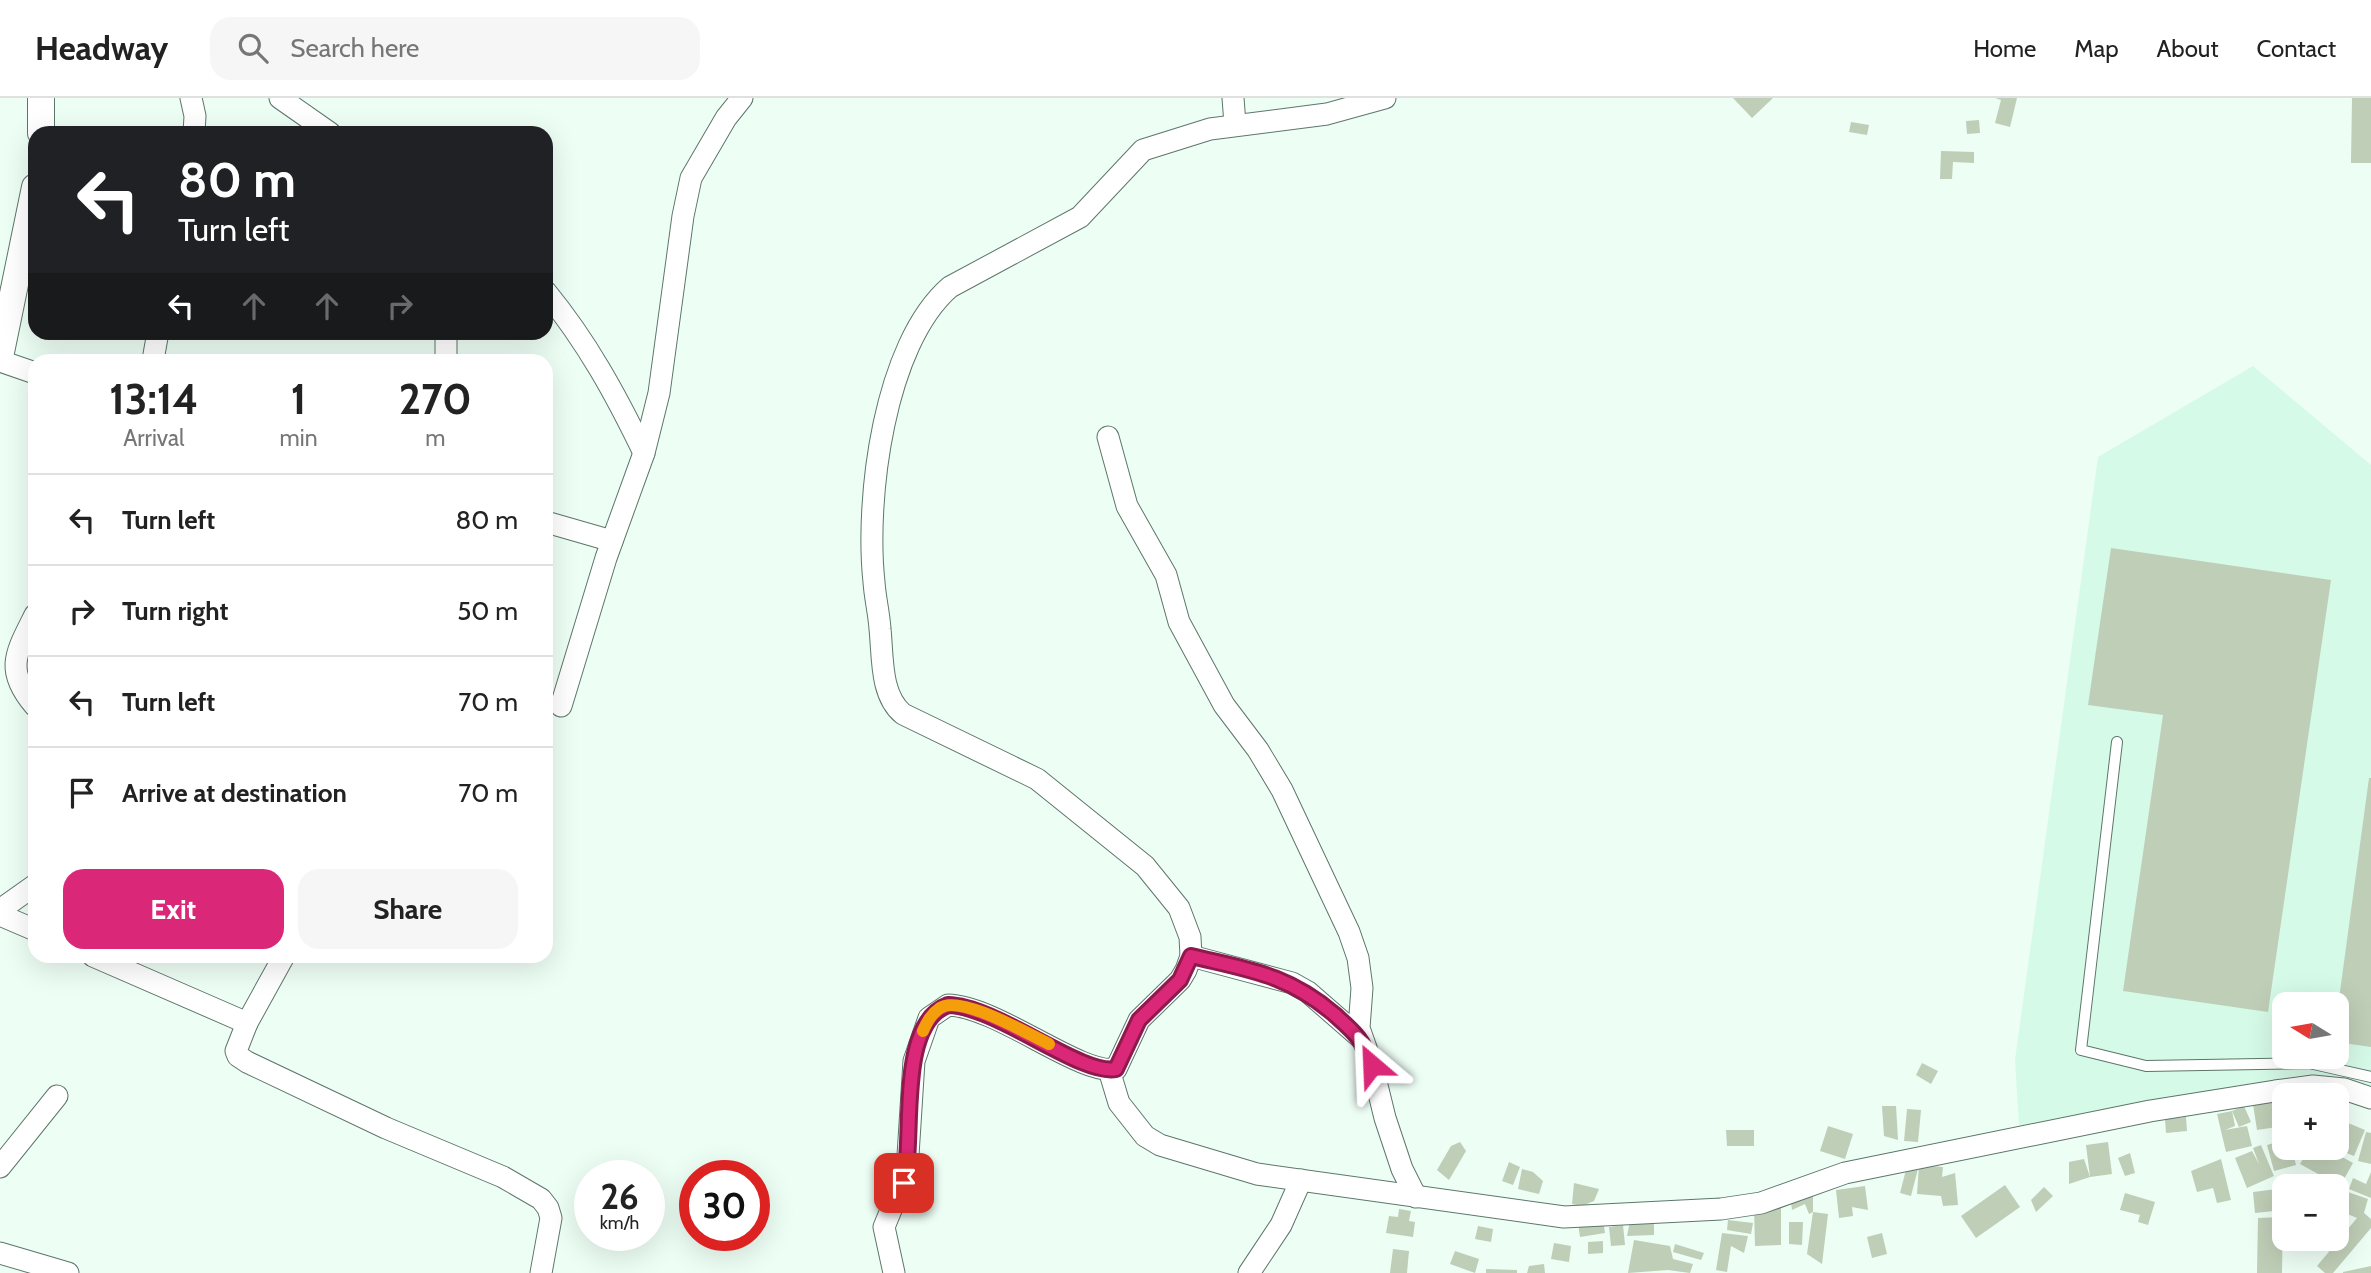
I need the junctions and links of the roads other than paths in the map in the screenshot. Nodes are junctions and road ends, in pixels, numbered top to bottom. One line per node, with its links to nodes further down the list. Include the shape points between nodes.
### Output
1 (41, 98): 8 (street)
2 (191, 98): 9 (street)
3 (280, 98): 10 (street)
4 (742, 98): 16 (street, via 691,178 659,393)
5 (1233, 98): 7 (street)
6 (1385, 98): 7 (street, via 1327,114)
7 (1235, 124): 26 (street, via 1143,150 1080,217 950,287 936,299 895,374 884,423 873,535 873,580 894,707 1037,779 1144,866 1180,908)
8 (41, 126)
9 (194, 126)
10 (320, 126)
11 (28, 221): 13 (street)
12 (553, 301): 16 (street, via 613,389)
13 (0, 359): 14 (street)
14 (28, 370)
15 (1108, 437): 30 (street, via 1127,506 1166,575 1179,622 1219,696 1282,790 1349,932 1362,988 1358,1014)
16 (644, 453): 18 (street)
17 (553, 524): 18 (street)
18 (612, 541): 21 (street)
19 (28, 629): 20 (street, via 17,651 15,671)
20 (28, 696)
21 (561, 706)
22 (2116, 742): 32 (lane, via 2081,1050 2146,1066 2309,1063)
23 (28, 890): 24 (street)
24 (0, 912): 25 (street)
25 (28, 926)
26 (1191, 956): 30 (street, via 1292,983); 31 (street, via 1180,980 1139,1020 1120,1064)
27 (109, 963): 29 (street)
28 (280, 963): 29 (street)
29 (247, 1023): 40 (street, via 236,1053 247,1062 503,1177 541,1199 551,1219)
30 (1362, 1039): 37 (street, via 1389,1131)
31 (1109, 1070): 36 (street, via 1119,1103 1152,1141 1257,1174); 41 (street, via 1089,1065 970,1008 948,1005 929,1018 911,1082 907,1171 885,1218)
32 (2371, 1077)
33 (57, 1096): 35 (street)
34 (2371, 1098): 37 (street, via 2313,1086 2150,1111 1845,1173 1761,1203 1720,1209 1564,1217)
35 (0, 1167)
36 (1301, 1180): 37 (street); 42 (street, via 1281,1225)
37 (1416, 1197)
38 (0, 1253): 39 (street)
39 (68, 1273)
40 (541, 1273)
41 (894, 1273)
42 (1249, 1273)

